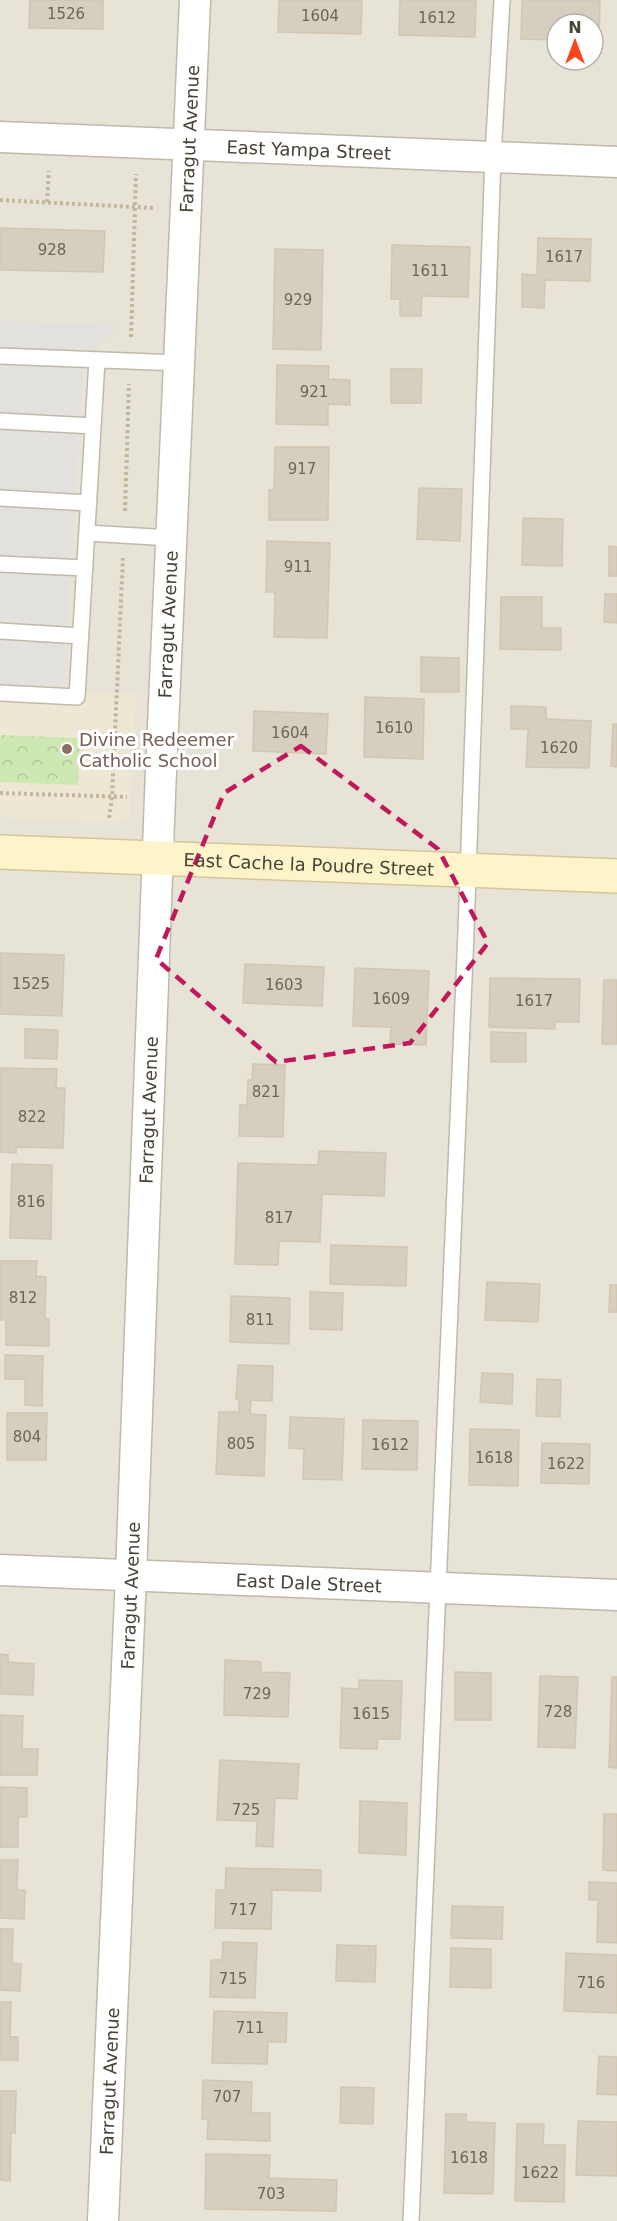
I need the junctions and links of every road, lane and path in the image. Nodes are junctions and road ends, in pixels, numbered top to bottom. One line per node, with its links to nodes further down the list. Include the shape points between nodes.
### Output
1 (195, 0): 4 (street, Farragut Avenue)
2 (502, 0): 5 (lane)
3 (0, 137): 4 (street, East Yampa Street)
4 (189, 143): 5 (street, East Yampa Street); 16 (street, Farragut Avenue)
5 (493, 156): 6 (street, East Yampa Street); 35 (lane)
6 (617, 162)
7 (49, 171): 10 (path)
8 (136, 174): 11 (path)
9 (0, 200): 10 (path)
10 (47, 202): 11 (path)
11 (136, 207): 12 (path); 15 (path)
12 (156, 208)
13 (0, 356): 14 (lane)
14 (97, 360): 15 (lane); 18 (lane)
15 (130, 361): 16 (lane); 22 (path)
16 (179, 363): 23 (street, Farragut Avenue)
17 (0, 421): 18 (lane)
18 (93, 426): 20 (lane)
19 (0, 498): 20 (lane)
20 (89, 503): 21 (lane)
21 (87, 533): 22 (lane); 25 (lane)
22 (124, 535): 23 (lane); 31 (path)
23 (171, 538): 34 (street, Farragut Avenue)
24 (0, 564): 25 (lane)
25 (85, 568): 27 (lane)
26 (0, 631): 27 (lane)
27 (81, 636): 28 (lane, via 77,697)
28 (0, 693)
29 (0, 793): 31 (path)
30 (127, 797): 31 (path)
31 (112, 798): 32 (path)
32 (110, 818)
33 (0, 852): 34 (street, East Cache la Poudre Street)
34 (158, 857): 35 (street, East Cache la Poudre Street); 38 (street, Farragut Avenue)
35 (468, 870): 36 (street, East Cache la Poudre Street); 39 (lane)
36 (617, 876)
37 (0, 1570): 38 (street, East Dale Street)
38 (131, 1575): 39 (street, East Dale Street); 41 (street, Farragut Avenue)
39 (440, 1588): 40 (street, East Dale Street); 42 (lane)
40 (617, 1595)
41 (103, 2221)
42 (411, 2221)

